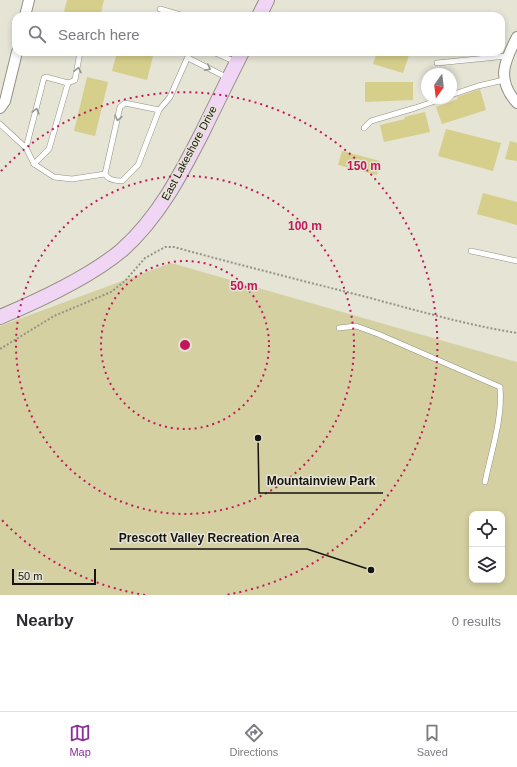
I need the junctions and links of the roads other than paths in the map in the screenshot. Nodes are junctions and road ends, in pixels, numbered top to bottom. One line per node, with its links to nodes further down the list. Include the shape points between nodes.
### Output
1 (29, 0): 4 (street)
2 (267, 0): 6 (main road)
3 (160, 9): 5 (lane)
4 (26, 12)
5 (170, 12)
6 (261, 12)
7 (517, 37): 10 (street)
8 (16, 56): 20 (street, via 5,101)
9 (79, 56): 16 (lane, one-way to 9, via 76,80)
10 (507, 56): 13 (lane); 15 (street)
11 (239, 57): 14 (main road, East Lakeshore Drive)
12 (188, 58): 14 (lane, one-way to 14); 21 (lane, via 170,98)
13 (437, 63)
14 (229, 78): 29 (main road, East Lakeshore Drive, via 177,181 147,224 121,250 96,268 36,301)
15 (504, 80): 17 (lane); 18 (street, via 504,86)
16 (68, 83): 24 (lane, one-way to 16, via 44,78); 25 (lane, via 48,149)
17 (457, 93)
18 (517, 103)
19 (427, 104): 23 (lane, via 371,121)
20 (0, 108)
21 (159, 110): 26 (lane, via 146,148 131,174 122,181 116,181); 26 (lane, one-way to 26, via 122,104)
22 (0, 124): 24 (lane)
23 (364, 128)
24 (26, 148): 25 (lane)
25 (34, 164): 26 (lane, via 46,173 63,179)
26 (105, 174)
27 (471, 251): 28 (lane)
28 (517, 261)
29 (0, 317)
30 (339, 328): 31 (lane, via 356,326 378,334 500,387 499,417)
31 (485, 482)

